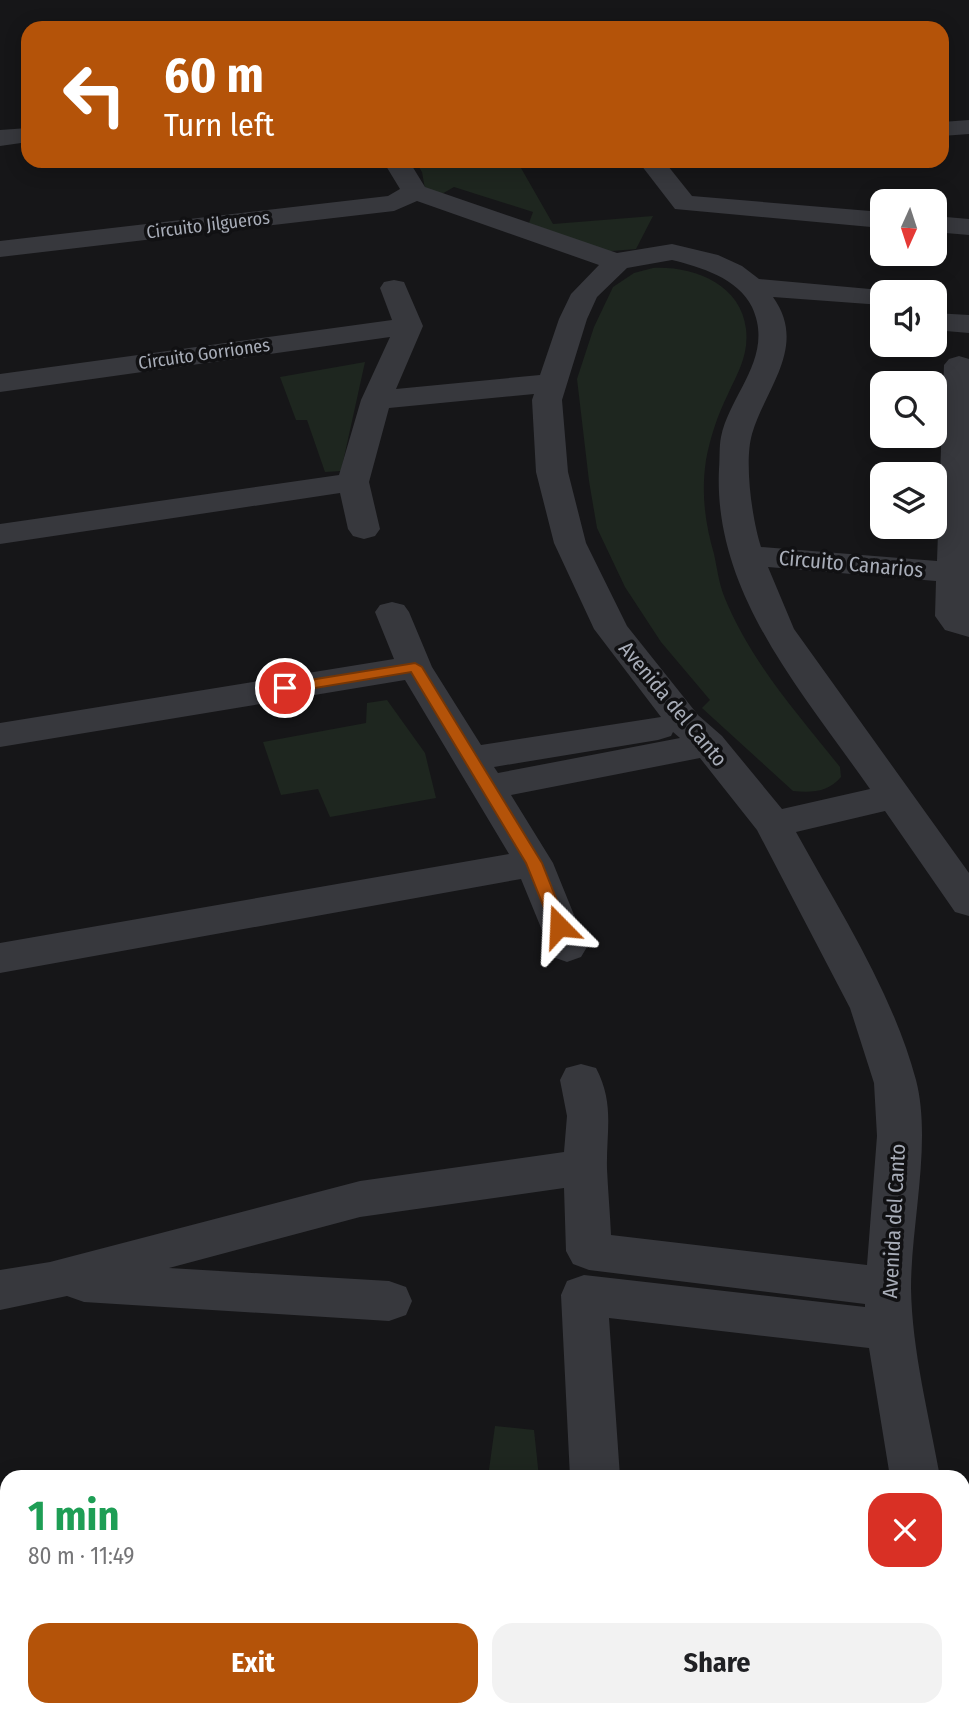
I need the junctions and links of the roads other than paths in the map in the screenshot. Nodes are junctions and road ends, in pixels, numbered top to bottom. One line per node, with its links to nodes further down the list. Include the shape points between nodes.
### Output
1 (969, 127): 2 (street)
2 (949, 129)
3 (21, 136): 4 (street)
4 (0, 138)
5 (398, 168): 7 (street)
6 (656, 168): 8 (street)
7 (404, 198): 13 (street, Circuito Jilgueros); 16 (street)
8 (684, 203): 9 (street); 14 (street)
9 (721, 206): 10 (street); 15 (street)
10 (870, 219)
11 (947, 225): 12 (street)
12 (969, 227)
13 (0, 249)
14 (672, 252): 15 (street); 16 (street, via 636,256)
15 (709, 261): 18 (street, via 732,272)
16 (609, 271): 28 (street, Avenida del Canto, via 579,306)
17 (394, 288): 25 (street)
18 (759, 297): 19 (street); 22 (street); 34 (street, via 774,335 766,369 736,436 734,489 737,522)
19 (870, 298)
20 (947, 303): 21 (street)
21 (969, 305)
22 (870, 314)
23 (947, 322): 24 (street)
24 (969, 324)
25 (409, 326): 27 (street, Circuito Gorriones); 29 (street)
26 (959, 365): 30 (street, Circuito Canarios)
27 (0, 383)
28 (550, 392): 29 (street); 39 (street, Avenida del Canto, via 552,472 570,543 611,629)
29 (374, 408): 31 (street)
30 (964, 457): 35 (street, Circuito Canarios)
31 (353, 482): 32 (street); 33 (street)
32 (364, 529)
33 (0, 534)
34 (752, 567): 35 (street, Circuito Canarios); 42 (street, via 777,630)
35 (952, 584): 37 (street, Circuito Canarios, via 952,616)
36 (392, 612): 38 (street)
37 (969, 626)
38 (415, 667): 40 (street); 41 (street)
39 (697, 733): 41 (street); 43 (street, Avenida del Canto)
40 (0, 735)
41 (479, 773): 44 (street)
42 (894, 796): 43 (street); 45 (street)
43 (773, 824): 53 (street, Avenida del Canto, via 871,1008 895,1083 899,1136)
44 (534, 863): 46 (street); 47 (street)
45 (969, 902)
46 (567, 947)
47 (0, 958)
48 (581, 1080): 49 (street, via 589,1116)
49 (585, 1167): 50 (street, via 360,1199); 53 (street, via 589,1251)
50 (50, 1281): 51 (street); 52 (street)
51 (0, 1290)
52 (389, 1301)
53 (889, 1309): 54 (street, via 584,1295); 55 (street, Avenida del Canto)
54 (595, 1470)
55 (914, 1470)

